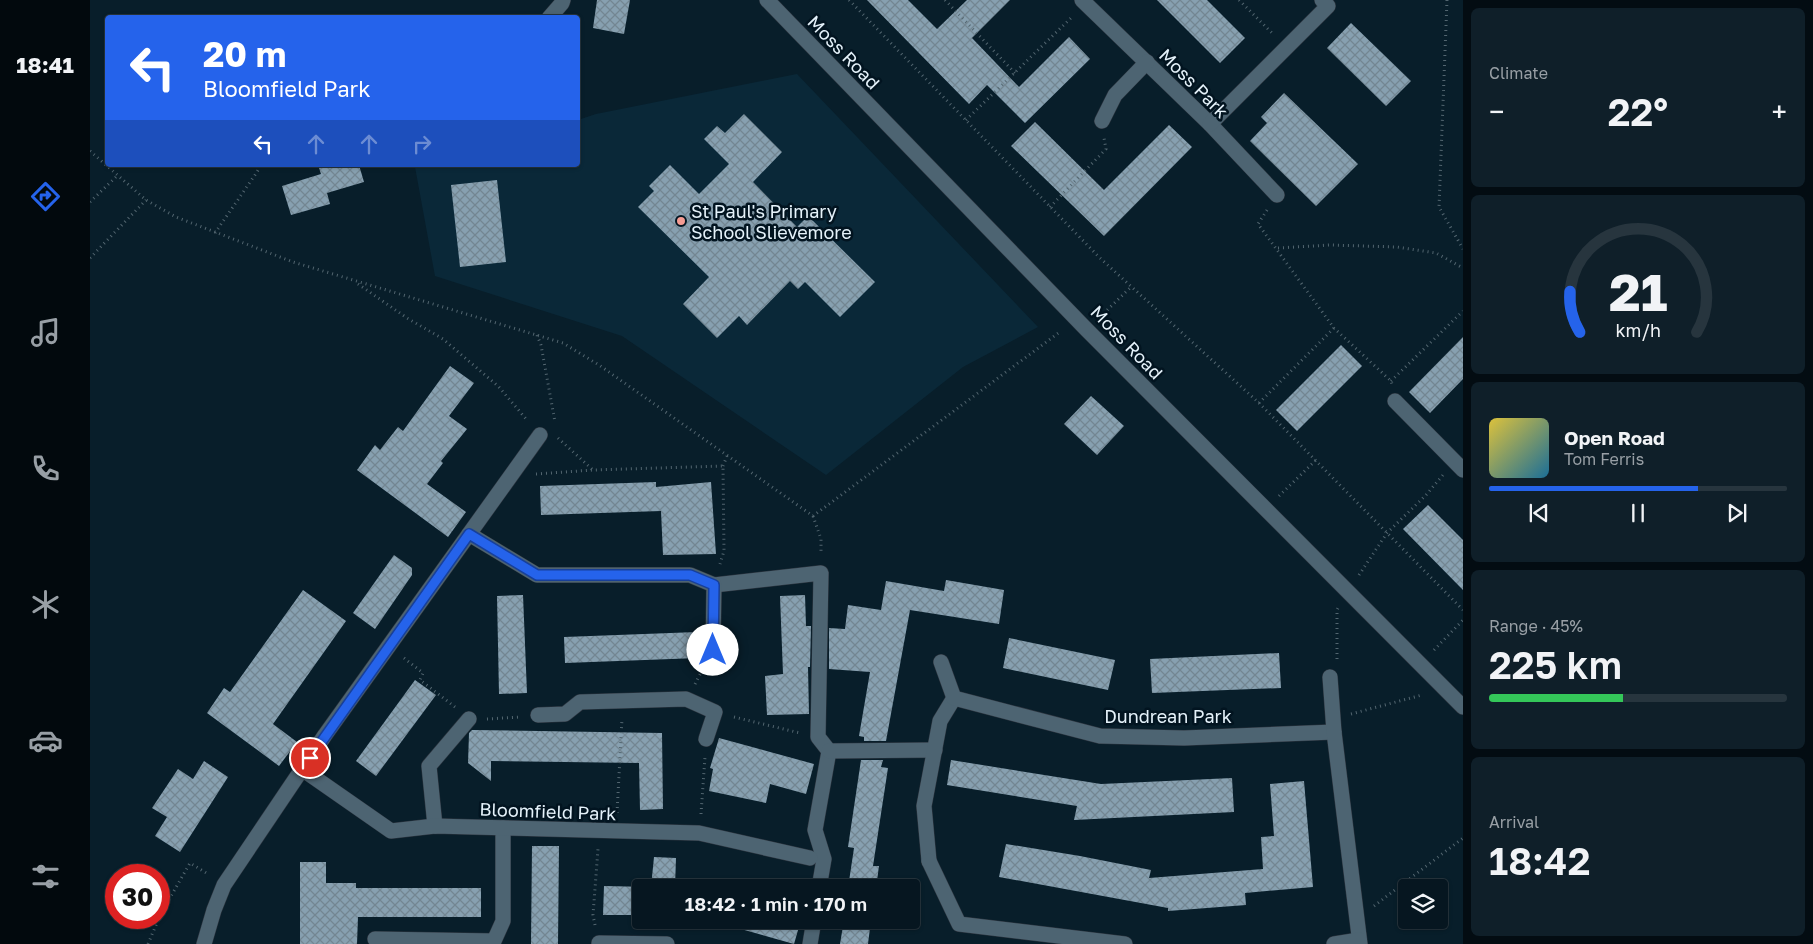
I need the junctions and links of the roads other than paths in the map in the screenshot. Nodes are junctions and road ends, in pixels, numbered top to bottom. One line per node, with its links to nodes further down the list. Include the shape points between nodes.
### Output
1 (563, 0): 5 (street)
2 (767, 0): 19 (street, Moss Road, via 1082,324)
3 (1322, 0): 8 (street, via 1328,6)
4 (1084, 2): 6 (street, Moss Park)
5 (552, 15)
6 (1147, 62): 7 (street, via 1115,95); 8 (street, Moss Park)
7 (1102, 121)
8 (1210, 124): 9 (street, Moss Park)
9 (1277, 195)
10 (1395, 401): 12 (street)
11 (540, 435): 13 (street)
12 (1459, 462)
13 (469, 534): 14 (street, via 537,575 690,575); 26 (street)
14 (714, 585): 15 (street); 25 (street, via 821,573 818,737)
15 (713, 650)
16 (941, 662): 18 (street)
17 (1330, 677): 22 (street)
18 (954, 698): 22 (street, Dundrean Park, via 1100,736 1184,738); 24 (street, via 940,721)
19 (1463, 707)
20 (538, 714): 23 (street, via 565,714 580,702 686,700 715,712)
21 (469, 719): 27 (street, via 429,766)
22 (1334, 732): 35 (street)
23 (706, 739)
24 (934, 750): 25 (street); 39 (street, via 924,806 929,861 959,924)
25 (829, 751): 29 (street, via 815,830)
26 (302, 769): 27 (street, Bloomfield Park, via 391,831); 36 (street, via 224,885)
27 (435, 826): 28 (street, Bloomfield Park)
28 (503, 828): 29 (street, Bloomfield Park, via 699,833); 33 (street, via 503,922 494,941)
29 (817, 858): 30 (street)
30 (819, 879)
31 (812, 929): 38 (street)
32 (375, 939): 33 (street)
33 (446, 942)
34 (599, 942): 37 (street)
35 (1360, 942): 40 (street)
36 (204, 944)
37 (667, 944)
38 (810, 944)
39 (1125, 944)
40 (1334, 944)

